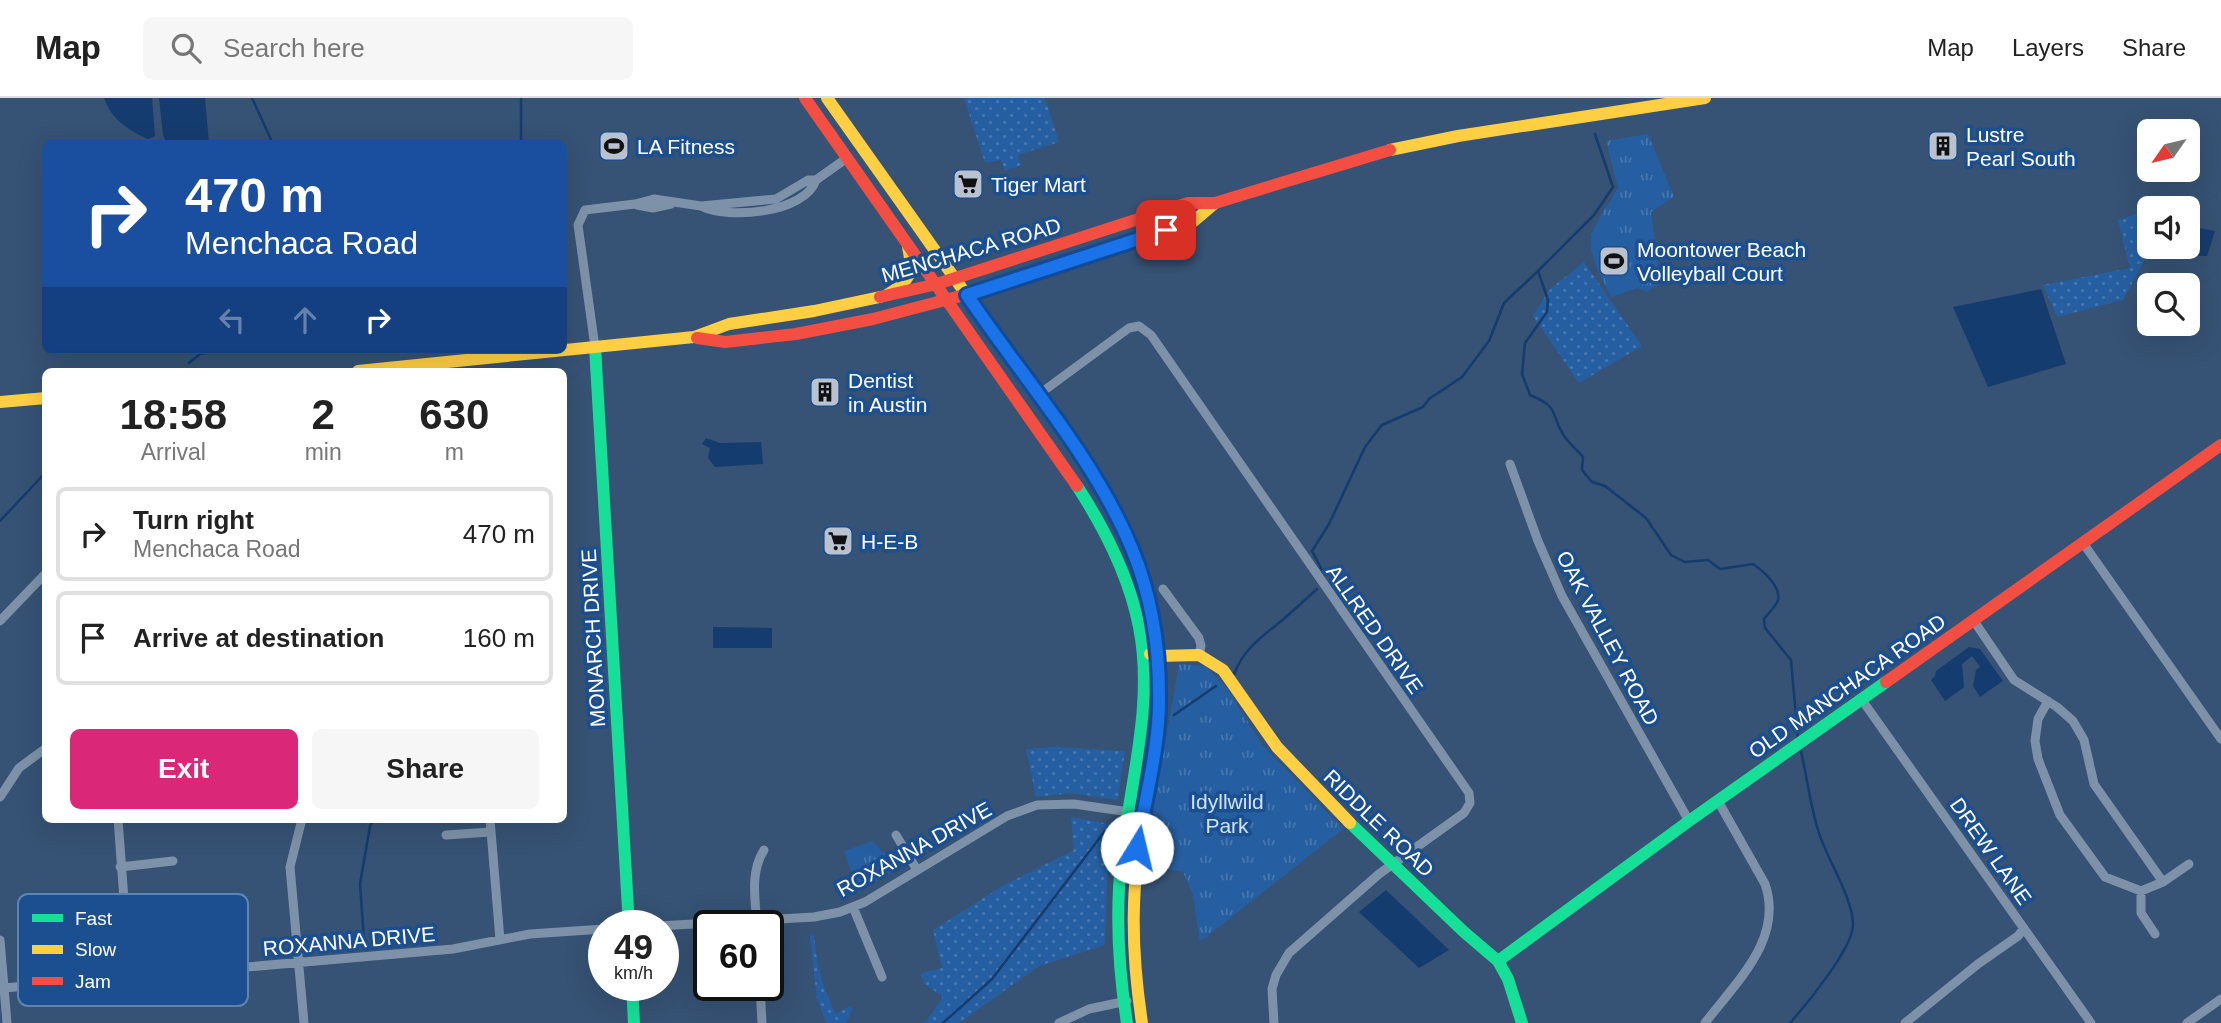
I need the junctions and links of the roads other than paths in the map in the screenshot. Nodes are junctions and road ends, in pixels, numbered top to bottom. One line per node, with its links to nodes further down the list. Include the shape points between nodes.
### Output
1 (805, 98): 4 (main road)
2 (827, 98): 7 (main road)
3 (1704, 98): 5 (main road, MENCHACA ROAD, via 1376,153)
4 (847, 158): 6 (main road); 13 (street, via 816,180 776,199 585,210 578,225)
5 (1215, 203): 7 (main road, MENCHACA ROAD, via 1188,203); 10 (main road, MENCHACA ROAD, via 1194,221)
6 (906, 242): 8 (main road); 9 (main road, via 911,272 906,285)
7 (956, 279): 8 (main road, MENCHACA ROAD); 10 (main road)
8 (937, 285): 9 (main road, MENCHACA ROAD); 11 (main road)
9 (887, 295): 12 (main road, MENCHACA ROAD, via 729,324)
10 (967, 295): 11 (main road, MENCHACA ROAD); 17 (main road)
11 (948, 300): 12 (main road, MENCHACA ROAD, via 796,334 725,342); 22 (main road)
12 (694, 338): 13 (main road, MENCHACA ROAD)
13 (596, 347): 14 (main road, MENCHACA ROAD); 57 (main road, MONARCH DRIVE)
14 (567, 350)
15 (533, 354): 16 (main road, MENCHACA ROAD)
16 (394, 368)
17 (1038, 395): 23 (main road); 49 (street, ALLRED DRIVE, via 1129,328 1139,326 1151,335 1469,793 1464,813)
18 (42, 398): 19 (main road)
19 (0, 402)
20 (2221, 445): 24 (main road, OLD MANCHACA ROAD)
21 (1510, 464): 40 (street, OAK VALLEY ROAD, via 1562,596)
22 (1065, 467): 23 (main road, via 1082,470); 29 (main road, via 1115,553)
23 (1095, 479): 31 (main road, via 1133,551 1148,597)
24 (2083, 543): 28 (main road, OLD MANCHACA ROAD); 34 (street)
25 (42, 580): 27 (street)
26 (1163, 589): 30 (street, via 1199,638)
27 (0, 621)
28 (1974, 621): 32 (main road, OLD MANCHACA ROAD); 33 (street, via 2014,680)
29 (1143, 652): 31 (main road); 38 (main road, via 1143,702)
30 (1199, 655): 31 (main road); 49 (main road, RIDDLE ROAD, via 1223,670 1277,747)
31 (1158, 656): 39 (main road, via 1156,738)
32 (1862, 700): 37 (main road, OLD MANCHACA ROAD); 60 (street, DREW LANE)
33 (2048, 701): 53 (street, via 2073,721 2084,740 2094,784); 54 (street, via 2038,719 2035,741 2060,815 2105,877)
34 (2221, 739)
35 (42, 751): 36 (street, via 19,768)
36 (0, 797)
37 (1718, 801): 40 (main road, OLD MANCHACA ROAD); 85 (street, via 1765,884 1771,918 1758,951)
38 (1128, 812): 39 (street, ROXANNA DRIVE); 52 (street, ROXANNA DRIVE, via 1074,804 1037,805 1007,817); 75 (main road, via 1118,881)
39 (1143, 814): 71 (main road, via 1133,883)
40 (1689, 821): 65 (main road, OLD MANCHACA ROAD)
41 (118, 823): 51 (street)
42 (301, 823): 66 (street, via 290,867)
43 (489, 823): 44 (street)
44 (490, 832): 45 (street); 64 (street)
45 (446, 835)
46 (896, 835): 52 (street)
47 (764, 850): 58 (street, via 755,874)
48 (173, 861): 51 (street)
49 (1392, 864): 65 (main road, RIDDLE ROAD); 83 (street, ALLRED DRIVE, via 1289,953 1272,989)
50 (2189, 864): 53 (street)
51 (120, 867): 55 (street, ROXANNA DRIVE)
52 (917, 870): 56 (street, ROXANNA DRIVE)
53 (2164, 882): 54 (street)
54 (2141, 891): 62 (street, via 2141,913)
55 (123, 894)
56 (853, 907): 59 (street, ROXANNA DRIVE); 68 (street)
57 (628, 910)
58 (756, 910)
59 (784, 920)
60 (2024, 928): 86 (street); 87 (street, DREW LANE)
61 (588, 930): 64 (street, ROXANNA DRIVE)
62 (2155, 934)
63 (0, 940): 70 (street)
64 (500, 940): 66 (street, ROXANNA DRIVE, via 453,949)
65 (1497, 961): 84 (main road, RIDDLE ROAD)
66 (298, 963): 67 (street, ROXANNA DRIVE); 77 (street)
67 (248, 967)
68 (882, 977)
69 (18, 987): 70 (street)
70 (4, 988): 76 (street)
71 (1138, 999): 75 (street); 82 (main road)
72 (2221, 999): 88 (street)
73 (633, 1001): 78 (main road)
74 (761, 1001): 79 (street)
75 (1123, 1001): 80 (street); 81 (main road)
76 (7, 1023)
77 (303, 1023)
78 (634, 1023)
79 (762, 1023)
80 (1059, 1023)
81 (1127, 1023)
82 (1142, 1023)
83 (1274, 1023)
84 (1522, 1023)
85 (1705, 1023)
86 (1905, 1023)
87 (2091, 1023)
88 (2187, 1023)

